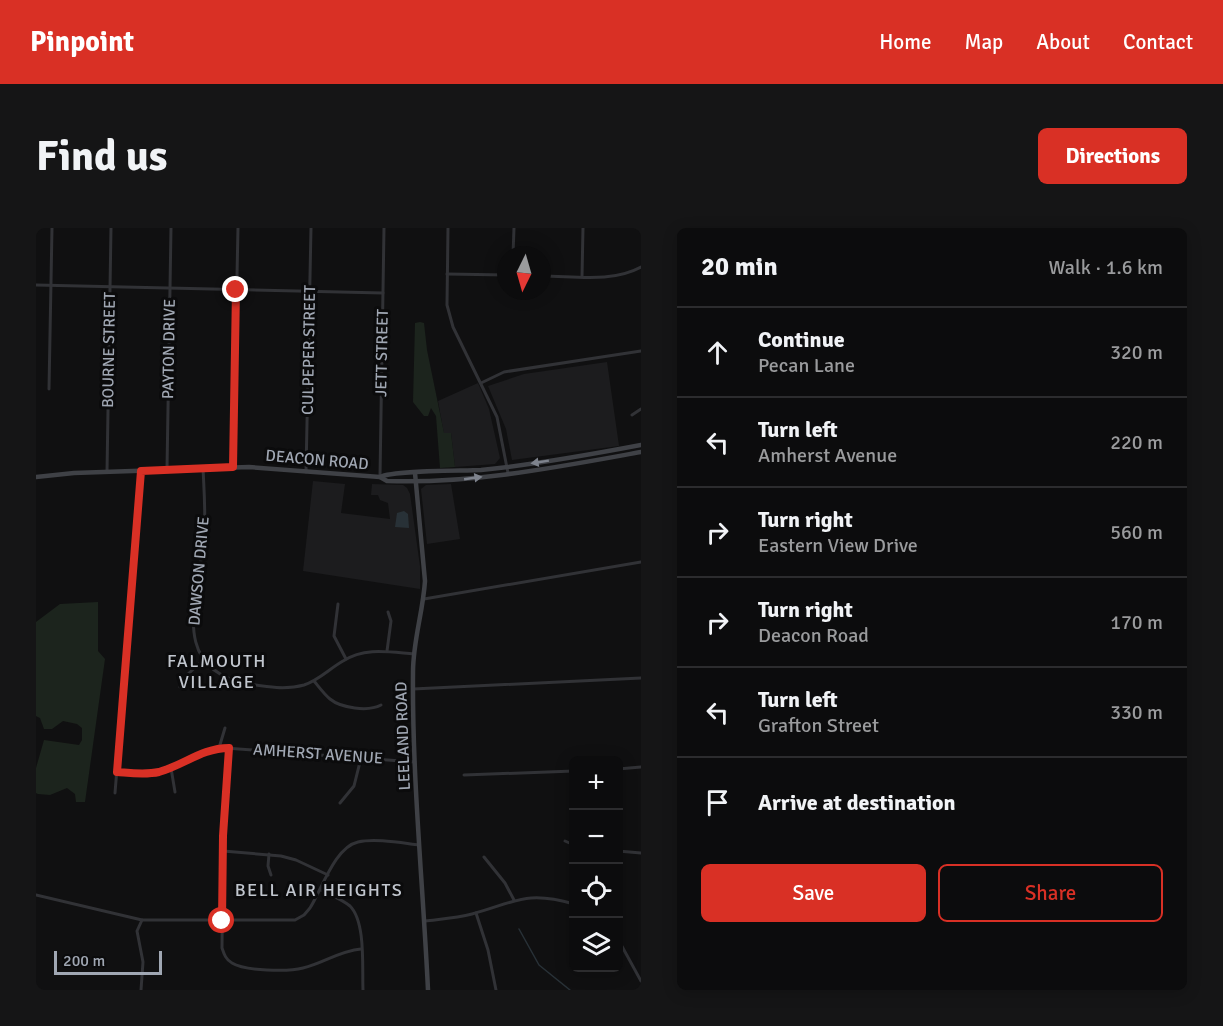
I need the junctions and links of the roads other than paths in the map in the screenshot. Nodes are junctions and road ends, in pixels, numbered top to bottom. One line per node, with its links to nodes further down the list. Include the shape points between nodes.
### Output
1 (52, 228): 17 (street)
2 (111, 228): 18 (street, BOURNE STREET)
3 (171, 228): 19 (street, PAYTON DRIVE)
4 (238, 228): 20 (street)
5 (311, 228): 21 (street, CULPEPER STREET)
6 (384, 228): 22 (street, JETT STREET)
7 (447, 228): 12 (street)
8 (514, 228): 10 (street)
9 (583, 228): 15 (street)
10 (513, 246)
11 (641, 267): 15 (street, via 618,276)
12 (447, 274): 13 (street); 24 (street, via 450,320)
13 (497, 275)
14 (551, 276): 15 (street)
15 (582, 276)
16 (36, 285): 17 (street)
17 (51, 286): 18 (street); 25 (street)
18 (110, 287): 19 (street); 36 (street, BOURNE STREET)
19 (170, 288): 20 (street); 33 (street, PAYTON DRIVE)
20 (236, 290): 21 (street); 30 (street)
21 (310, 291): 22 (street); 35 (street, CULPEPER STREET)
22 (383, 293): 40 (street, JETT STREET)
23 (641, 351): 24 (street, via 504,372)
24 (481, 383): 31 (street, via 497,417)
25 (49, 389)
26 (641, 409): 27 (street)
27 (632, 415)
28 (641, 445): 31 (main road, DEACON ROAD, one-way to 31)
29 (641, 452): 38 (main road, DEACON ROAD)
30 (233, 467): 32 (main road, DEACON ROAD); 35 (main road, DEACON ROAD)
31 (507, 467): 37 (main road, DEACON ROAD); 38 (street)
32 (203, 468): 33 (main road, DEACON ROAD); 49 (street, DAWSON DRIVE, via 204,537 193,621 196,645)
33 (167, 470): 34 (main road, DEACON ROAD)
34 (141, 471): 36 (main road, DEACON ROAD); 64 (street)
35 (306, 471): 40 (main road, DEACON ROAD)
36 (106, 472): 39 (main road, DEACON ROAD)
37 (415, 473): 40 (main road, DEACON ROAD, via 387,473); 41 (main road)
38 (508, 473): 41 (main road, DEACON ROAD, one-way to 38)
39 (36, 477)
40 (380, 477): 41 (main road, DEACON ROAD, via 387,482)
41 (415, 482): 43 (main road, LEELAND ROAD)
42 (641, 561): 43 (street)
43 (424, 599): 47 (main road, LEELAND ROAD)
44 (338, 604): 48 (street, via 334,636)
45 (388, 612): 46 (street, via 391,621)
46 (387, 651): 47 (street); 48 (street)
47 (414, 654): 53 (main road, LEELAND ROAD)
48 (346, 659): 51 (street)
49 (203, 660): 51 (street, via 219,675 235,682 287,687); 52 (street)
50 (641, 678): 53 (street)
51 (314, 681): 54 (street, via 340,704 371,708)
52 (180, 687)
53 (413, 689): 59 (main road, LEELAND ROAD)
54 (381, 705)
55 (225, 728): 56 (street)
56 (219, 748): 57 (street, AMHERST AVENUE); 61 (street, AMHERST AVENUE)
57 (229, 748): 58 (street, AMHERST AVENUE); 72 (street)
58 (361, 758): 59 (street, AMHERST AVENUE); 68 (street, via 354,786)
59 (415, 762): 71 (main road, LEELAND ROAD)
60 (641, 767): 62 (street)
61 (171, 768): 64 (street, AMHERST AVENUE, via 146,774); 66 (street)
62 (623, 769)
63 (569, 771): 65 (street)
64 (117, 772): 67 (street)
65 (464, 775)
66 (176, 792)
67 (116, 793)
68 (340, 803)
69 (565, 841): 70 (street)
70 (569, 843)
71 (419, 844): 78 (street, via 356,842 340,855); 86 (main road, LEELAND ROAD)
72 (223, 851): 75 (street); 85 (street)
73 (623, 851): 74 (street)
74 (641, 853)
75 (269, 854): 77 (street); 78 (street, via 296,860)
76 (484, 857): 81 (street)
77 (271, 875)
78 (328, 875): 79 (street)
79 (321, 890): 85 (street, via 307,912 295,920); 88 (street, via 343,901 354,912 360,927)
80 (36, 895): 84 (street)
81 (514, 900): 82 (street, via 535,897); 83 (street)
82 (569, 903)
83 (476, 913): 86 (street); 93 (street)
84 (142, 920): 85 (street); 90 (street, via 137,931 143,962)
85 (222, 921): 88 (street, via 223,951 230,962 239,966 296,969 341,952)
86 (425, 921): 92 (main road, LEELAND ROAD)
87 (623, 948): 89 (street)
88 (361, 949): 91 (street)
89 (641, 981)
90 (141, 990)
91 (363, 990)
92 (429, 990)
93 (496, 990)

